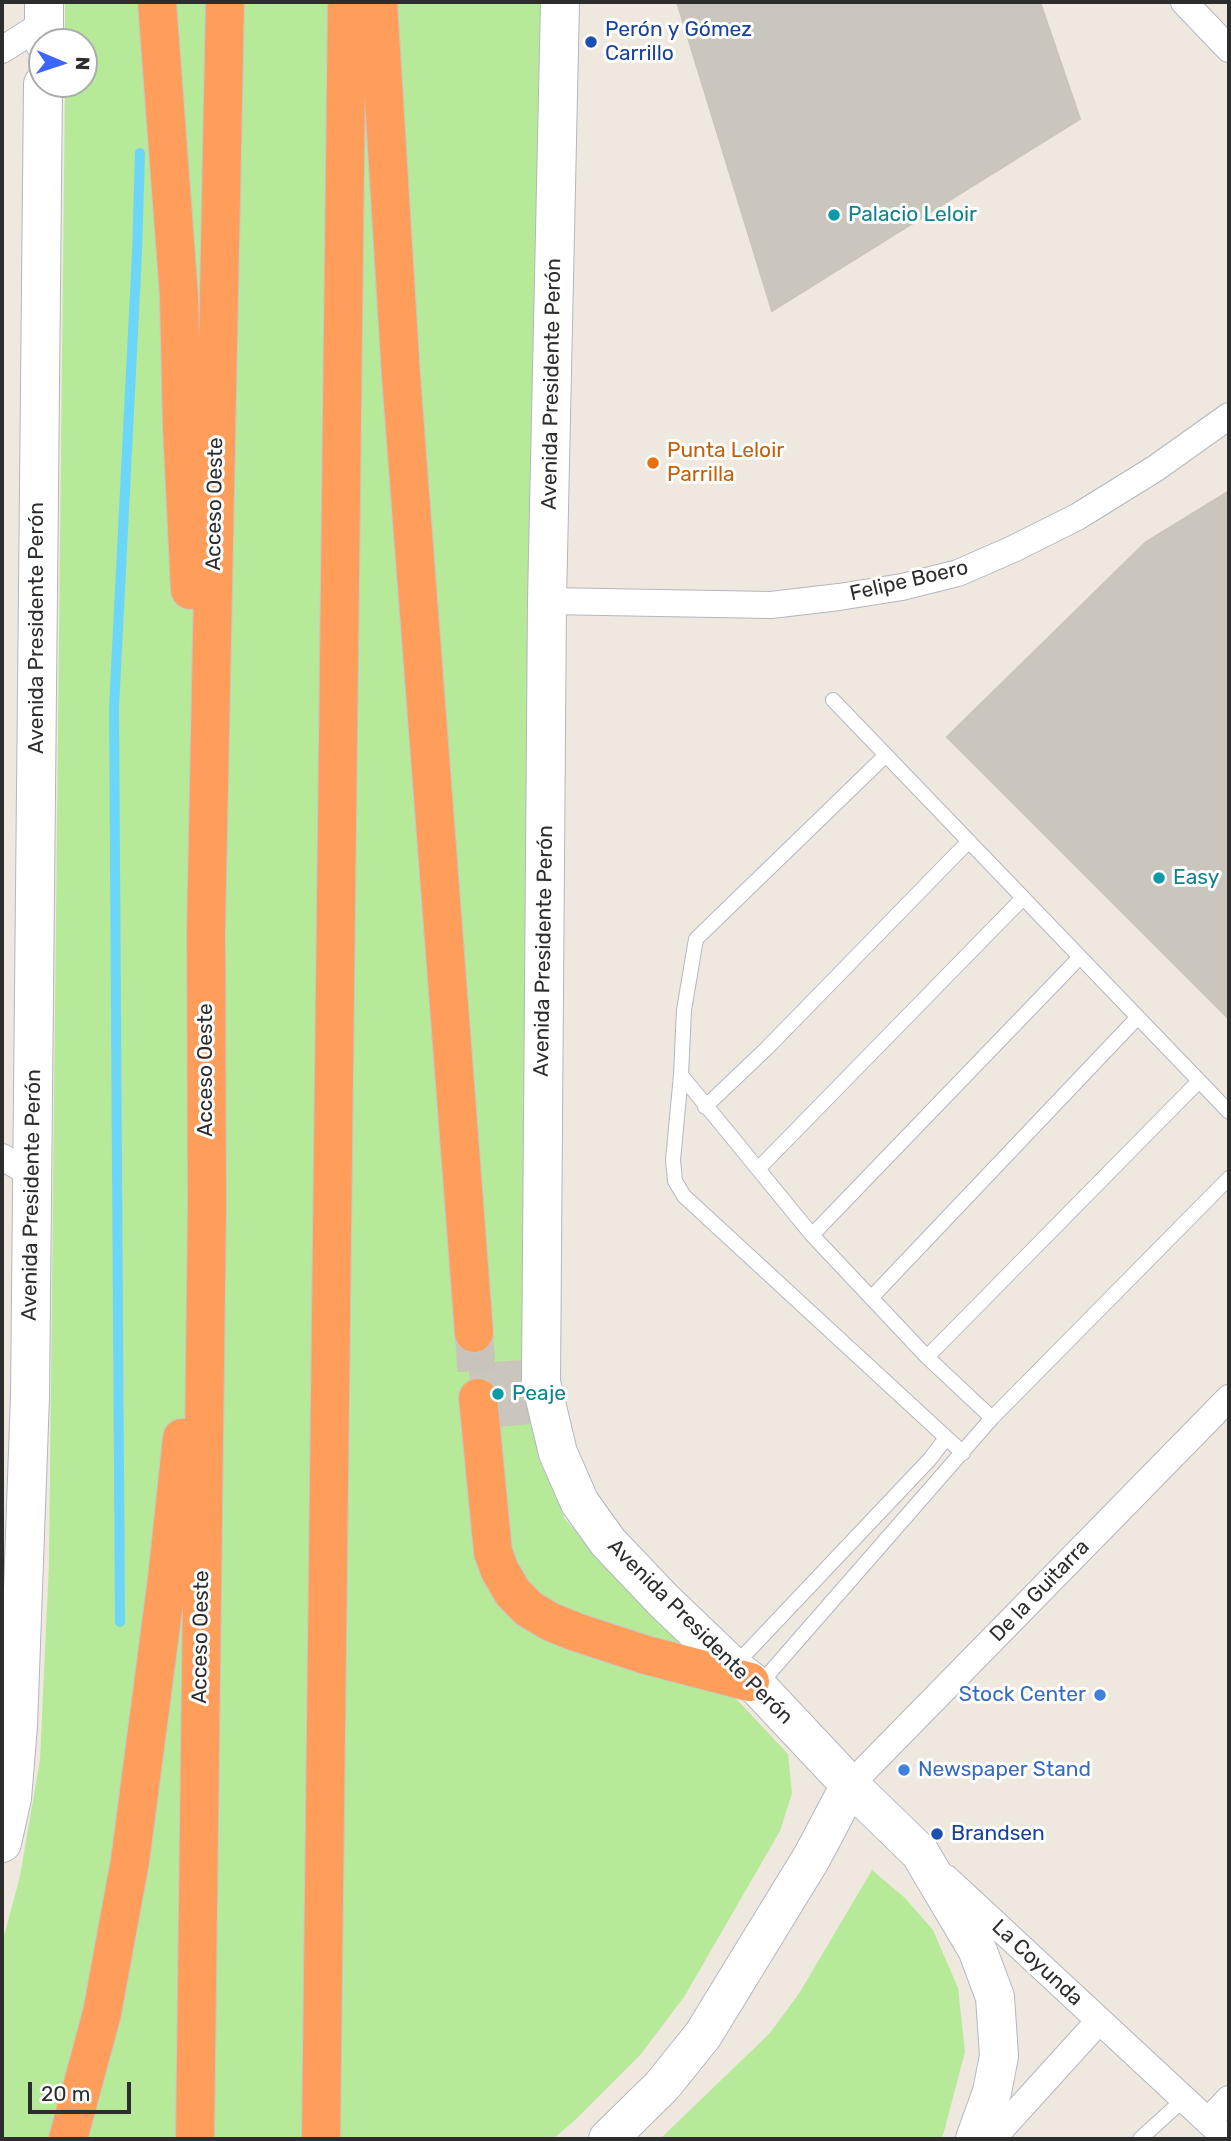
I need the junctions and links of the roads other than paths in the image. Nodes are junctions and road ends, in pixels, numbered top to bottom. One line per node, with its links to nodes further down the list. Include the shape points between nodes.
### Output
1 (157, 2): 17 (highway, via 179,296)
2 (225, 2): 17 (highway, Acceso Oeste)
3 (347, 2): 48 (highway)
4 (378, 2): 30 (highway, via 402,390)
5 (559, 2): 12 (street, Avenida Presidente Perón)
6 (1184, 2): 8 (street)
7 (44, 22): 9 (street)
8 (1229, 48)
9 (2, 50)
10 (43, 98): 24 (street, Avenida Presidente Perón)
11 (1229, 416): 12 (street, Felipe Boero, via 1077,517 958,573 877,591 771,605)
12 (547, 601): 38 (street, Avenida Presidente Perón, via 541,1382 558,1453 580,1503 608,1542 663,1600)
13 (833, 700): 14 (lane)
14 (886, 755): 15 (lane); 20 (lane, via 696,939 684,1010)
15 (969, 841): 16 (lane); 22 (lane)
16 (1023, 898): 18 (lane); 25 (lane)
17 (206, 930): 27 (highway, Acceso Oeste)
18 (1080, 957): 19 (lane); 28 (lane)
19 (1139, 1017): 21 (lane); 29 (lane)
20 (681, 1075): 22 (lane); 35 (lane, via 673,1160 675,1181 684,1196)
21 (1199, 1081): 23 (lane); 31 (lane)
22 (705, 1107): 25 (lane)
23 (1229, 1112)
24 (17, 1166): 37 (street, Avenida Presidente Perón)
25 (759, 1168): 28 (lane)
26 (1229, 1178): 34 (lane)
27 (206, 1206): 46 (highway, via 130,1861 102,2013); 47 (highway, Acceso Oeste)
28 (812, 1235): 29 (lane)
29 (871, 1298): 31 (lane)
30 (474, 1334)
31 (927, 1357): 34 (lane)
32 (478, 1398): 38 (highway, via 493,1552 513,1593 529,1609 576,1632 646,1655)
33 (1229, 1398): 39 (street, De la Guitarra)
34 (992, 1418): 36 (lane)
35 (946, 1438): 36 (lane); 38 (lane)
36 (962, 1453): 38 (lane)
37 (14, 1522): 40 (street, Avenida Presidente Perón, via 19,1726)
38 (747, 1678): 39 (street, Avenida Presidente Perón)
39 (850, 1785): 41 (street, La Coyunda); 49 (street, via 812,1857 703,2035 662,2087)
40 (2, 1843)
41 (920, 1853): 42 (street, La Coyunda); 50 (street, via 977,1949 995,1997 999,2056)
42 (1099, 2021): 43 (street, La Coyunda); 51 (street)
43 (1184, 2099): 45 (street, La Coyunda); 52 (lane)
44 (1229, 2099): 45 (street)
45 (1208, 2121): 53 (street, La Coyunda)
46 (68, 2139)
47 (195, 2139)
48 (321, 2139)
49 (608, 2139)
50 (975, 2139)
51 (992, 2139)
52 (1140, 2139)
53 (1227, 2139)

